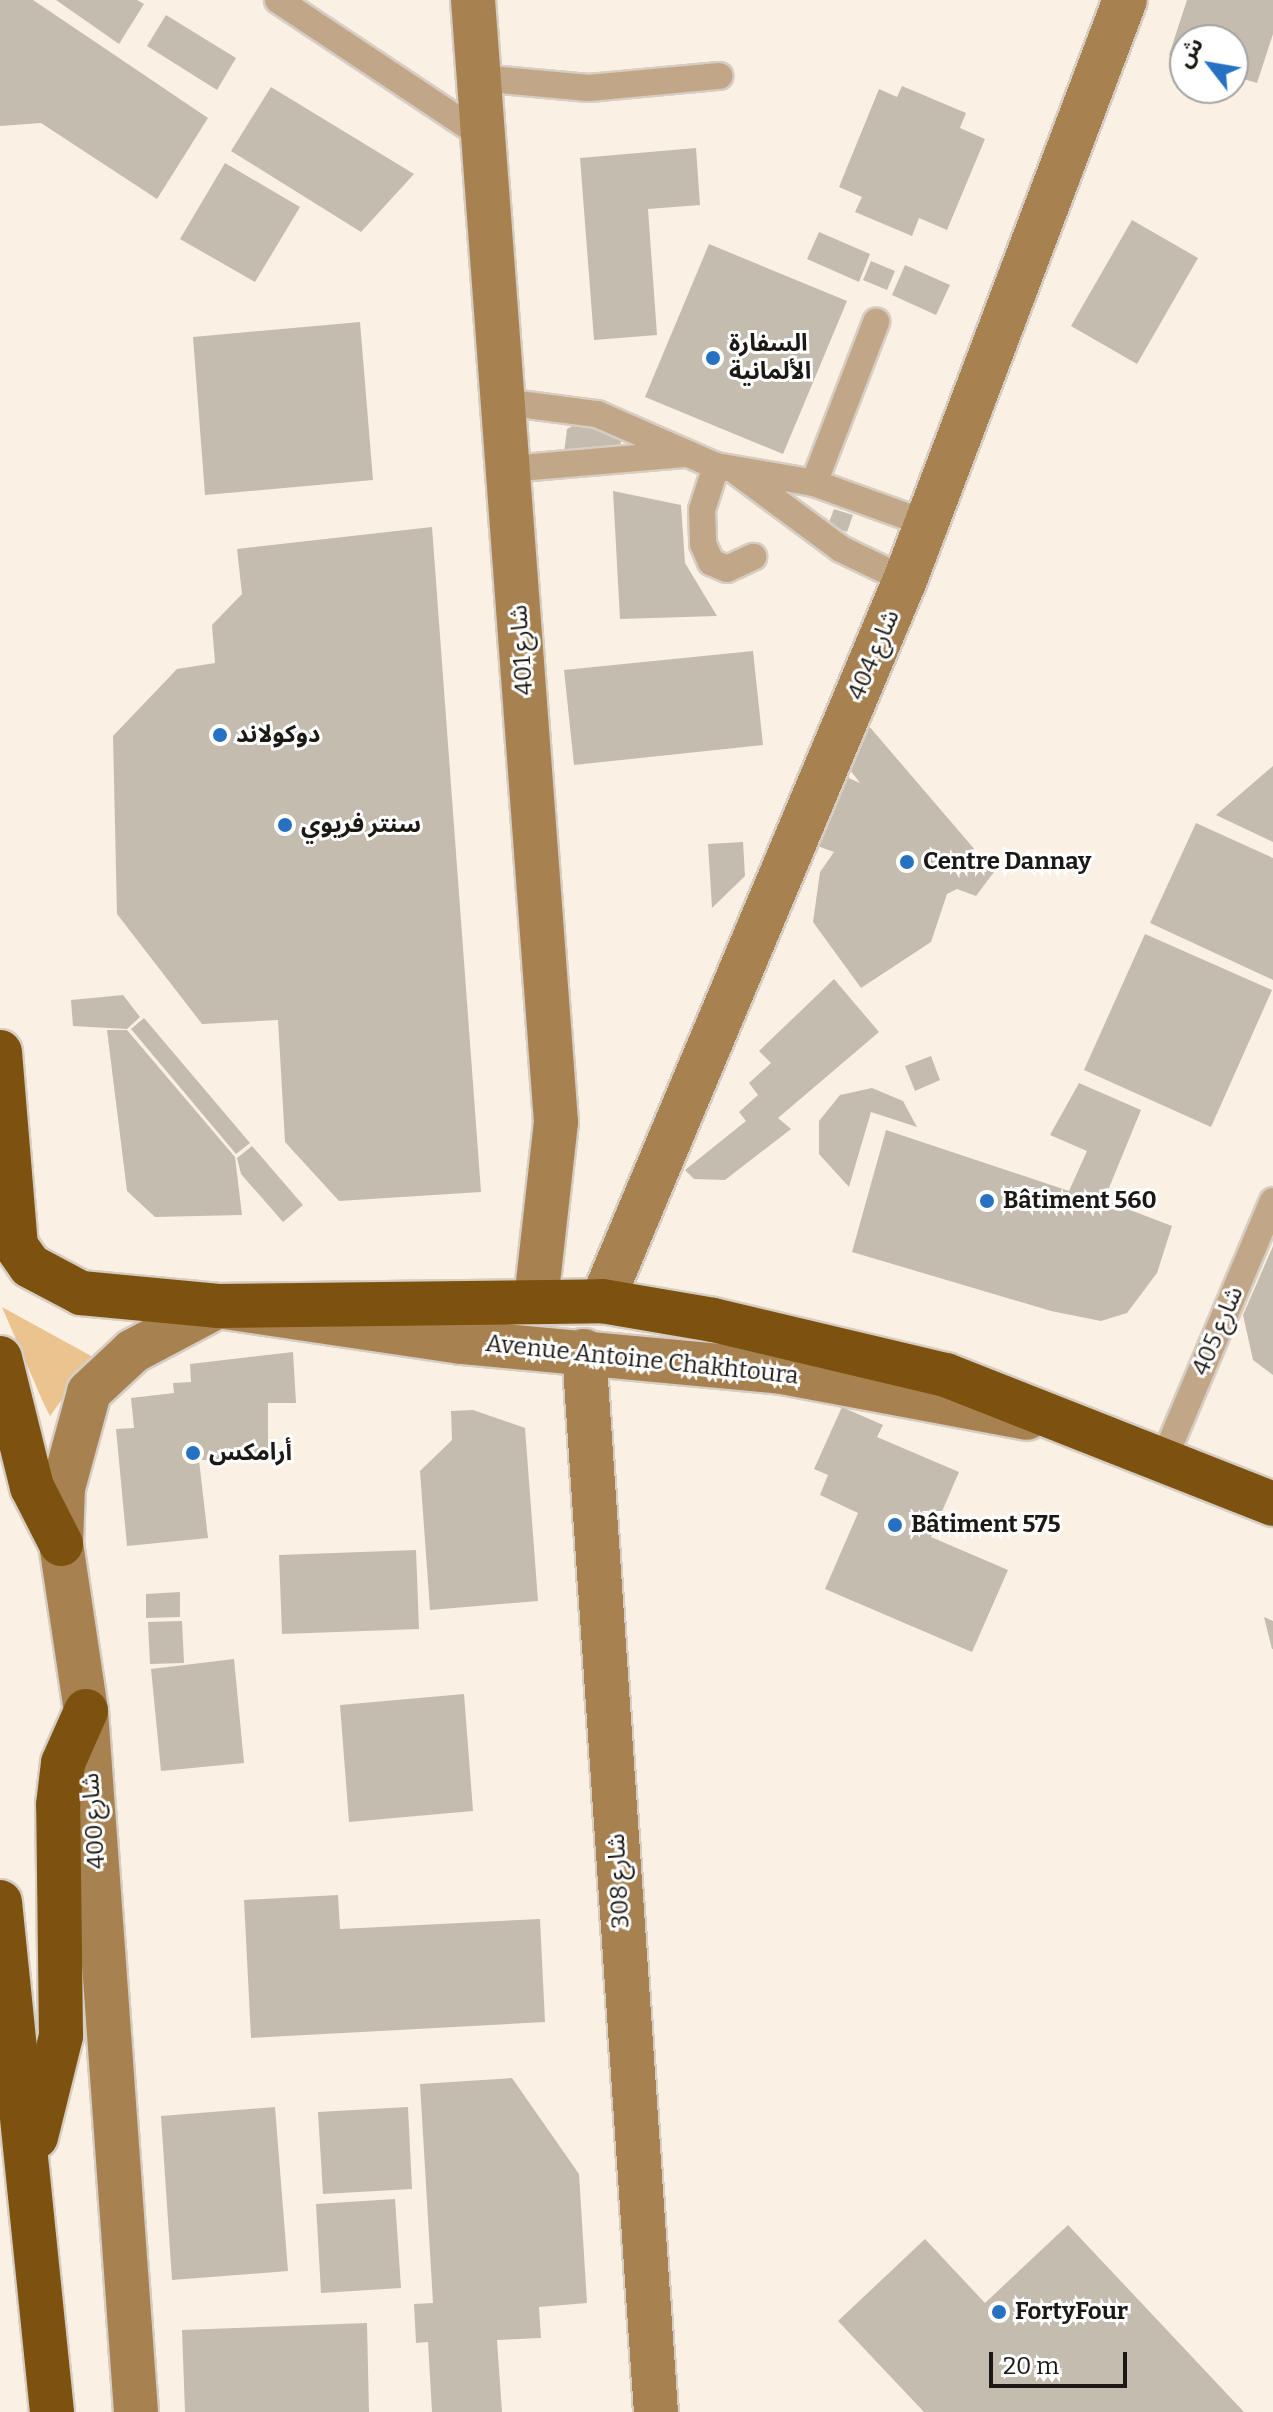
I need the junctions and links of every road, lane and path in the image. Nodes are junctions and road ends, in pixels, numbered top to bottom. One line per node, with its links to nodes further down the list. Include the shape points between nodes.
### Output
1 (278, 0): 6 (lane)
2 (473, 0): 5 (street, شارع 401)
3 (1125, 0): 13 (street, شارع 404)
4 (719, 76): 5 (lane, via 589,88)
5 (479, 78): 6 (street, شارع 401)
6 (484, 137): 8 (street, شارع 401)
7 (876, 322): 12 (lane)
8 (504, 402): 9 (lane, via 597,414); 10 (street, شارع 401)
9 (685, 454): 10 (lane); 11 (lane)
10 (509, 469): 18 (street, شارع 401, via 556,1122)
11 (726, 469): 12 (lane); 14 (lane, via 702,510 703,544 711,562 727,569); 15 (lane, via 841,549)
12 (814, 483): 13 (lane)
13 (927, 524): 15 (street, شارع 404)
14 (753, 557)
15 (905, 580): 19 (street, شارع 404)
16 (0, 1052): 20 (highway, via 16,1246 30,1266 81,1293)
17 (1273, 1201): 24 (lane, شارع 405)
18 (536, 1299): 19 (highway); 20 (highway)
19 (602, 1301): 23 (highway, via 890,1357)
20 (218, 1306): 21 (street, Avenue Antoine Chakhtoura, via 461,1342); 26 (street, شارع 400, via 133,1351 89,1392 63,1488)
21 (584, 1351): 23 (street, Avenue Antoine Chakhtoura, via 776,1371); 32 (street, شارع 308)
22 (0, 1358): 26 (highway, via 32,1487)
23 (1064, 1425): 24 (highway)
24 (1163, 1461): 25 (highway)
25 (1273, 1504)
26 (61, 1544): 27 (street, شارع 400)
27 (86, 1711): 29 (highway, via 63,1763 58,1805 61,2036); 31 (street, شارع 400)
28 (0, 1902): 29 (highway)
29 (29, 2165): 30 (highway)
30 (52, 2412)
31 (136, 2412)
32 (656, 2412)

